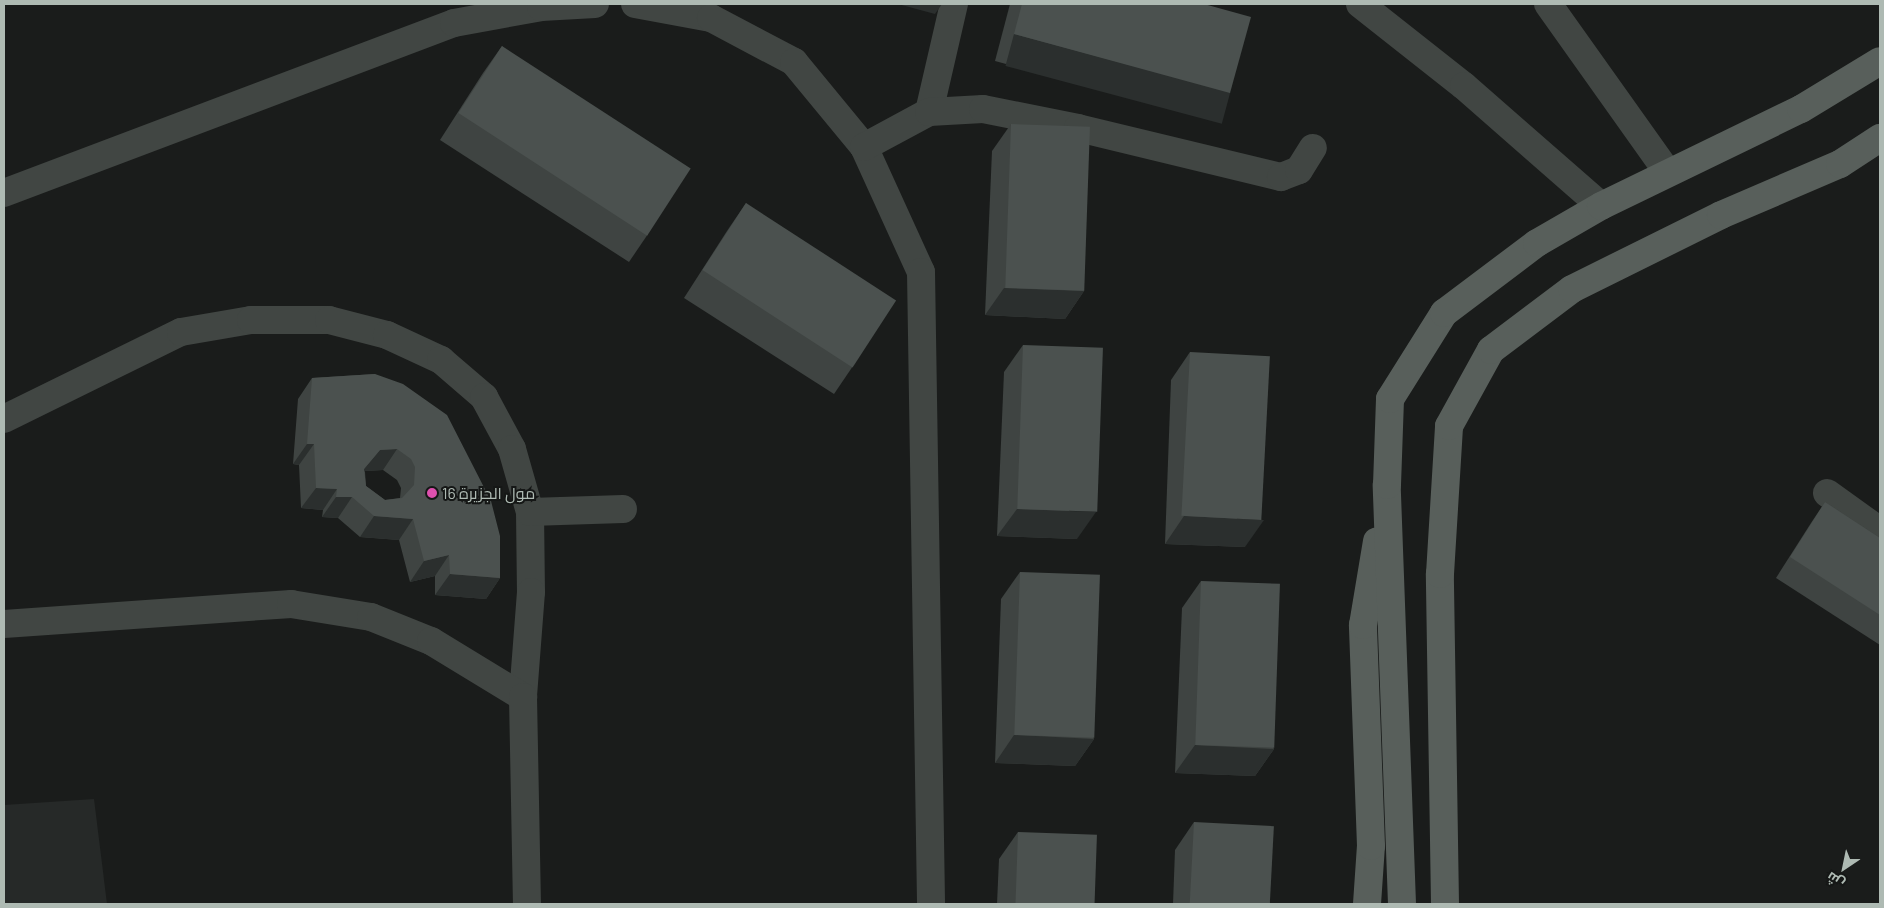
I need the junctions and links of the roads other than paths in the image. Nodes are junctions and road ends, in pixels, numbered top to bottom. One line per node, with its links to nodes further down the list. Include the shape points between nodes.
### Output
1 (596, 4): 12 (street, via 541,7 454,23)
2 (635, 4): 9 (street, via 711,18 794,62)
3 (954, 4): 7 (street)
4 (1360, 4): 13 (street, via 1464,86)
5 (1548, 4): 11 (street)
6 (1880, 61): 11 (main road, via 1801,109)
7 (929, 112): 9 (street); 10 (street, via 983,109 1078,128 1281,177 1299,170)
8 (1880, 138): 26 (main road, via 1840,164 1721,215 1572,289 1491,350 1449,426 1440,574)
9 (864, 147): 23 (street, via 921,272)
10 (1313, 148)
11 (1668, 173): 13 (main road)
12 (4, 193)
13 (1601, 206): 15 (main road, via 1537,242 1444,313 1390,398)
14 (4, 419): 18 (street, via 181,332 252,320 329,320 387,335 442,360 484,397 512,449)
15 (1387, 485): 24 (main road, via 1363,625 1370,846); 25 (main road)
16 (1827, 493): 19 (street)
17 (623, 509): 18 (street)
18 (530, 512): 21 (street, via 531,592)
19 (1880, 531)
20 (4, 624): 21 (street, via 291,604 371,617 432,641)
21 (522, 697): 22 (street)
22 (527, 904)
23 (931, 904)
24 (1367, 904)
25 (1402, 904)
26 (1445, 904)

